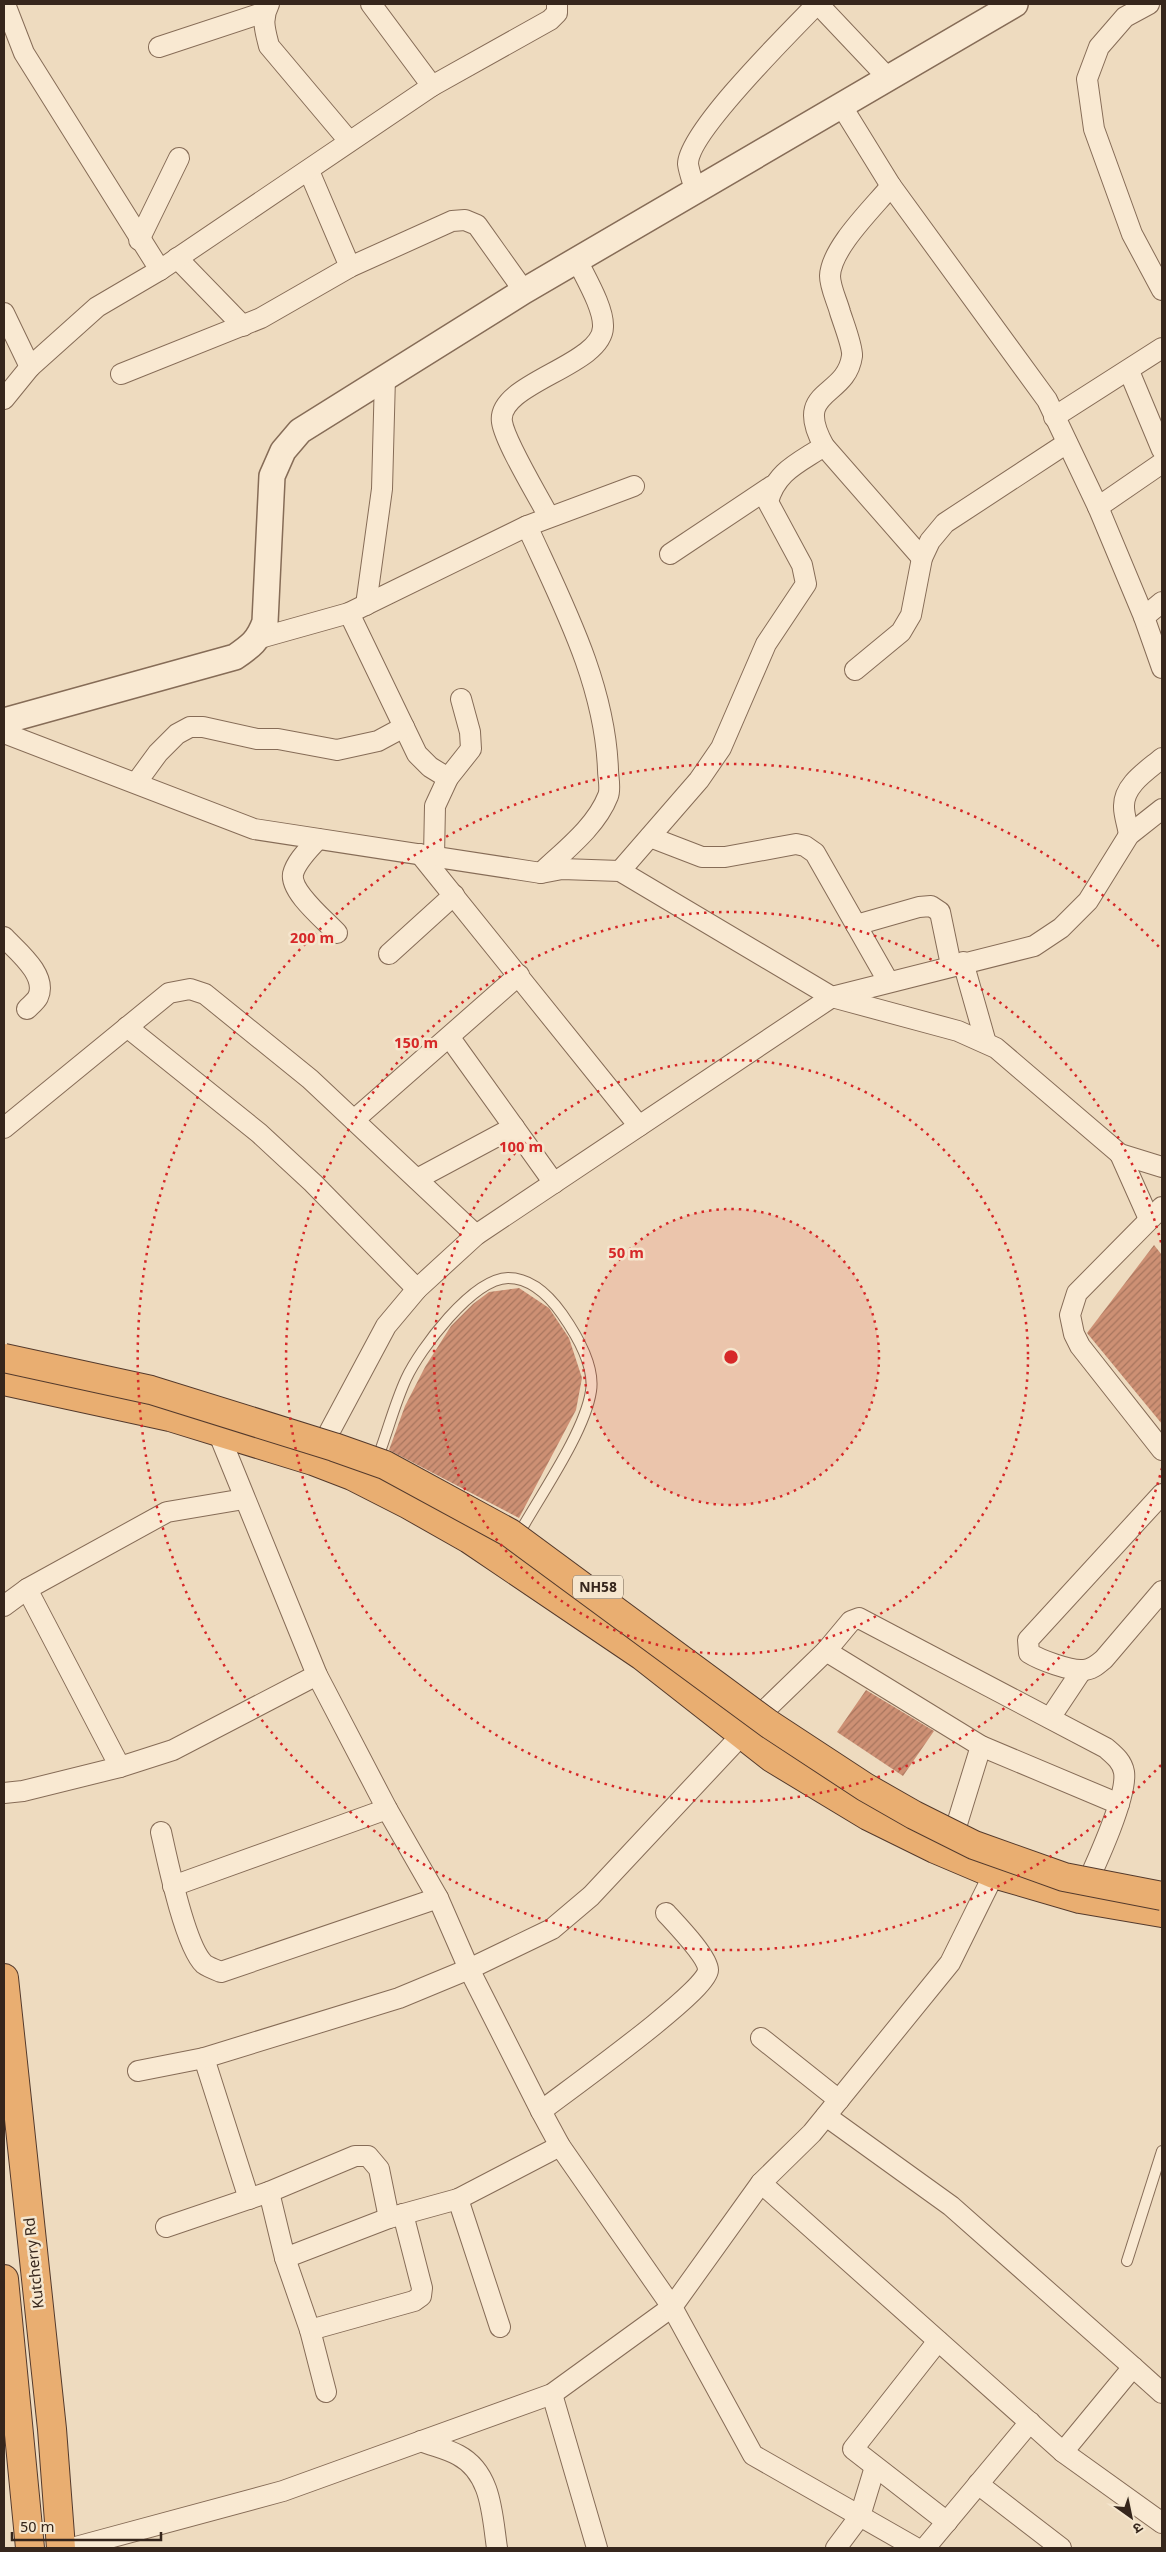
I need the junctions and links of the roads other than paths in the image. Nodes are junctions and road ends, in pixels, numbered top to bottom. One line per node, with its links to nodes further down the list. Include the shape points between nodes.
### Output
1 (4, 4): 17 (street, via 24,52)
2 (371, 4): 10 (street)
3 (557, 4): 10 (street, via 557,13 550,20)
4 (818, 4): 9 (street); 16 (street, via 727,99 692,152 688,164)
5 (1015, 4): 9 (street)
6 (1149, 4): 22 (street, via 1125,17 1099,47 1087,79 1094,129 1132,234)
7 (267, 8): 8 (street); 12 (street, via 264,27 269,46)
8 (159, 47)
9 (888, 78): 11 (street)
10 (432, 86): 12 (street)
11 (841, 105): 15 (street); 16 (street)
12 (349, 141): 14 (street)
13 (179, 158): 17 (street)
14 (309, 170): 18 (street); 20 (street)
15 (891, 186): 32 (street, via 1047,400); 34 (street, via 831,262 830,278 853,354 846,375 819,398 812,416)
16 (696, 190): 19 (street)
17 (140, 240): 21 (street)
18 (177, 258): 21 (street); 25 (street)
19 (577, 260): 23 (street); 40 (street, via 601,311 603,328 600,338 587,352 518,393 506,406 501,420 506,436)
20 (350, 267): 23 (street, via 452,221 465,220 477,225); 25 (street)
21 (160, 270): 27 (street, via 97,307)
22 (1162, 290)
23 (524, 291): 30 (street)
24 (4, 313): 27 (street)
25 (243, 326): 29 (street)
26 (1162, 348): 28 (street)
27 (30, 366): 31 (street)
28 (1129, 371): 32 (street); 35 (street)
29 (120, 374)
30 (385, 377): 45 (street, via 382,489); 47 (street, via 300,431 283,451 272,476 265,622)
31 (4, 399)
32 (1054, 417): 33 (street)
33 (1067, 443): 39 (street); 43 (street, via 945,523 930,541)
34 (824, 446): 38 (street, via 783,473); 43 (street)
35 (1162, 450)
36 (1162, 463): 39 (street)
37 (634, 486): 40 (street)
38 (772, 486): 42 (street); 59 (street, via 768,502 802,564 806,584 766,644 721,748 700,780)
39 (1098, 507): 46 (street)
40 (549, 517): 41 (street)
41 (527, 526): 45 (street); 63 (street, via 579,639 608,755 609,795 592,823)
42 (670, 554)
43 (922, 558): 49 (street, via 911,615 906,624 886,646)
44 (1162, 602): 46 (street)
45 (357, 609): 47 (street); 52 (street)
46 (1144, 617): 48 (street)
47 (260, 638): 51 (street, via 235,656)
48 (1162, 668)
49 (855, 670)
50 (461, 699): 55 (street, via 472,749)
51 (4, 721)
52 (404, 727): 55 (street, via 417,754); 56 (street, via 378,741 337,750 190,727 177,734 158,753)
53 (4, 733): 56 (street)
54 (1162, 758): 58 (street, via 1135,780 1127,795 1124,806)
55 (448, 778): 61 (street, via 435,806)
56 (136, 783): 60 (street, via 254,828)
57 (1162, 810): 58 (street)
58 (1129, 835): 69 (street, via 1088,901 1061,928 1034,946)
59 (650, 837): 62 (street); 65 (street, via 702,857 725,857 796,844 805,846 815,853)
60 (318, 838): 61 (street); 66 (street, via 300,860 293,873 293,884)
61 (427, 855): 63 (street); 64 (street)
62 (620, 871): 63 (street, via 562,869); 72 (street)
63 (541, 873)
64 (454, 895): 68 (street); 70 (street)
65 (856, 925): 69 (street, via 931,906 940,912); 71 (street)
66 (337, 933)
67 (4, 937): 73 (street, via 36,973 40,986 38,998)
68 (389, 954)
69 (957, 964): 71 (street); 76 (street)
70 (519, 975): 75 (street); 78 (street)
71 (888, 982): 72 (street)
72 (832, 997): 76 (street, via 958,1031); 78 (street)
73 (28, 1009)
74 (127, 1027): 77 (street, via 169,993 190,989 205,994 310,1079); 80 (street); 87 (street, via 259,1133)
75 (450, 1038): 77 (street); 79 (street)
76 (986, 1043): 81 (street, via 996,1048)
77 (354, 1120): 83 (street)
78 (639, 1126): 84 (street)
79 (514, 1127): 83 (street); 84 (street)
80 (4, 1128)
81 (1120, 1154): 82 (street); 85 (street)
82 (1162, 1167)
83 (417, 1180): 86 (street)
84 (554, 1183): 86 (street)
85 (1158, 1214): 94 (street, via 1077,1293 1070,1315 1080,1346)
86 (476, 1235): 87 (street)
87 (417, 1288): 93 (street, via 386,1326)
88 (4, 1348): 93 (highway, NH58, via 238,1405)
89 (4, 1358): 120 (highway, bridge, via 150,1390 385,1465 510,1533 769,1724 914,1815 974,1845 1064,1877)
90 (4, 1372): 122 (highway, via 140,1399 240,1427 391,1482 543,1574 741,1720 867,1804 937,1840 1032,1878)
91 (4, 1382): 92 (highway, NH58, via 170,1417)
92 (218, 1432): 96 (highway, NH58); 98 (street)
93 (329, 1435): 95 (highway, NH58); 96 (street)
94 (1162, 1450)
95 (379, 1454): 99 (highway, NH58, via 464,1496); 99 (lane, via 406,1378 444,1322 468,1297 487,1285 508,1278 532,1284 553,1302 574,1331 588,1366 591,1390 583,1420)
96 (314, 1461): 108 (highway, NH58, via 352,1476 469,1538 642,1656)
97 (1162, 1494): 104 (street, via 1028,1640 1029,1653 1037,1659)
98 (244, 1499): 100 (street, via 167,1512); 105 (street)
99 (521, 1530): 106 (highway, NH58)
100 (27, 1589): 102 (street); 110 (street)
101 (1162, 1591): 104 (street, via 1104,1659 1094,1667)
102 (4, 1606)
103 (826, 1651): 106 (street); 107 (street, via 852,1621 859,1618); 109 (street)
104 (1082, 1670): 107 (street)
105 (317, 1675): 110 (street, via 173,1750); 113 (street)
106 (765, 1710): 108 (street); 114 (highway, NH58, via 882,1787)
107 (1050, 1718): 112 (street, via 1106,1748 1120,1760 1124,1782)
108 (742, 1735): 116 (highway, NH58, via 788,1769 868,1816); 125 (street, via 570,1916 536,1938)
109 (981, 1746): 112 (street); 114 (street)
110 (120, 1767): 111 (street)
111 (4, 1793)
112 (1118, 1804): 118 (street)
113 (387, 1809): 117 (street); 121 (street)
114 (956, 1828): 118 (highway, NH58)
115 (161, 1832): 117 (street)
116 (994, 1874): 118 (highway, NH58); 130 (street, via 950,1964)
117 (173, 1886): 121 (street, via 195,1949 204,1964 221,1972)
118 (1085, 1888): 119 (highway, NH58); 124 (highway, NH58)
119 (1162, 1888)
120 (1162, 1896)
121 (438, 1898): 125 (street)
122 (1162, 1906)
123 (666, 1912): 131 (street, via 703,1958 709,1970 707,1979 678,2006)
124 (1162, 1913)
125 (469, 1969): 128 (street, via 399,1998); 131 (street)
126 (4, 1978): 163 (highway, Kutcherry Rd, via 52,2429)
127 (762, 2038): 130 (street)
128 (204, 2058): 129 (street); 139 (street)
129 (138, 2071)
130 (839, 2100): 132 (street)
131 (541, 2111): 133 (street)
132 (826, 2116): 136 (street); 149 (street, via 951,2206)
133 (560, 2146): 138 (street); 145 (street)
134 (1162, 2151): 143 (lane)
135 (4, 2154): 162 (highway)
136 (761, 2183): 145 (street); 148 (street)
137 (269, 2192): 139 (street); 140 (street, via 355,2156 368,2156 380,2169); 142 (street)
138 (458, 2199): 140 (street); 146 (street)
139 (249, 2200): 141 (street)
140 (396, 2216): 142 (street); 147 (street, via 422,2288 421,2296 414,2301)
141 (166, 2226)
142 (285, 2258): 147 (street)
143 (1127, 2261)
144 (4, 2279): 161 (highway)
145 (672, 2307): 152 (street); 158 (street, via 753,2455)
146 (500, 2327)
147 (310, 2330): 150 (street)
148 (938, 2340): 153 (street); 156 (street, via 853,2449)
149 (1133, 2367): 151 (street); 155 (street)
150 (326, 2392)
151 (1162, 2393)
152 (552, 2394): 154 (street); 166 (street)
153 (1030, 2422): 155 (street); 157 (street)
154 (421, 2441): 164 (street, via 283,2491); 165 (street, via 458,2455 480,2477 489,2494)
155 (1063, 2452): 160 (street)
156 (876, 2467): 158 (street); 159 (street)
157 (978, 2484): 159 (street); 170 (street)
158 (860, 2516): 167 (street); 168 (street)
159 (947, 2522): 169 (street)
160 (1162, 2524)
161 (30, 2548)
162 (48, 2548)
163 (61, 2548)
164 (72, 2548)
165 (497, 2548)
166 (597, 2548)
167 (836, 2548)
168 (916, 2548)
169 (925, 2548)
170 (1061, 2548)

